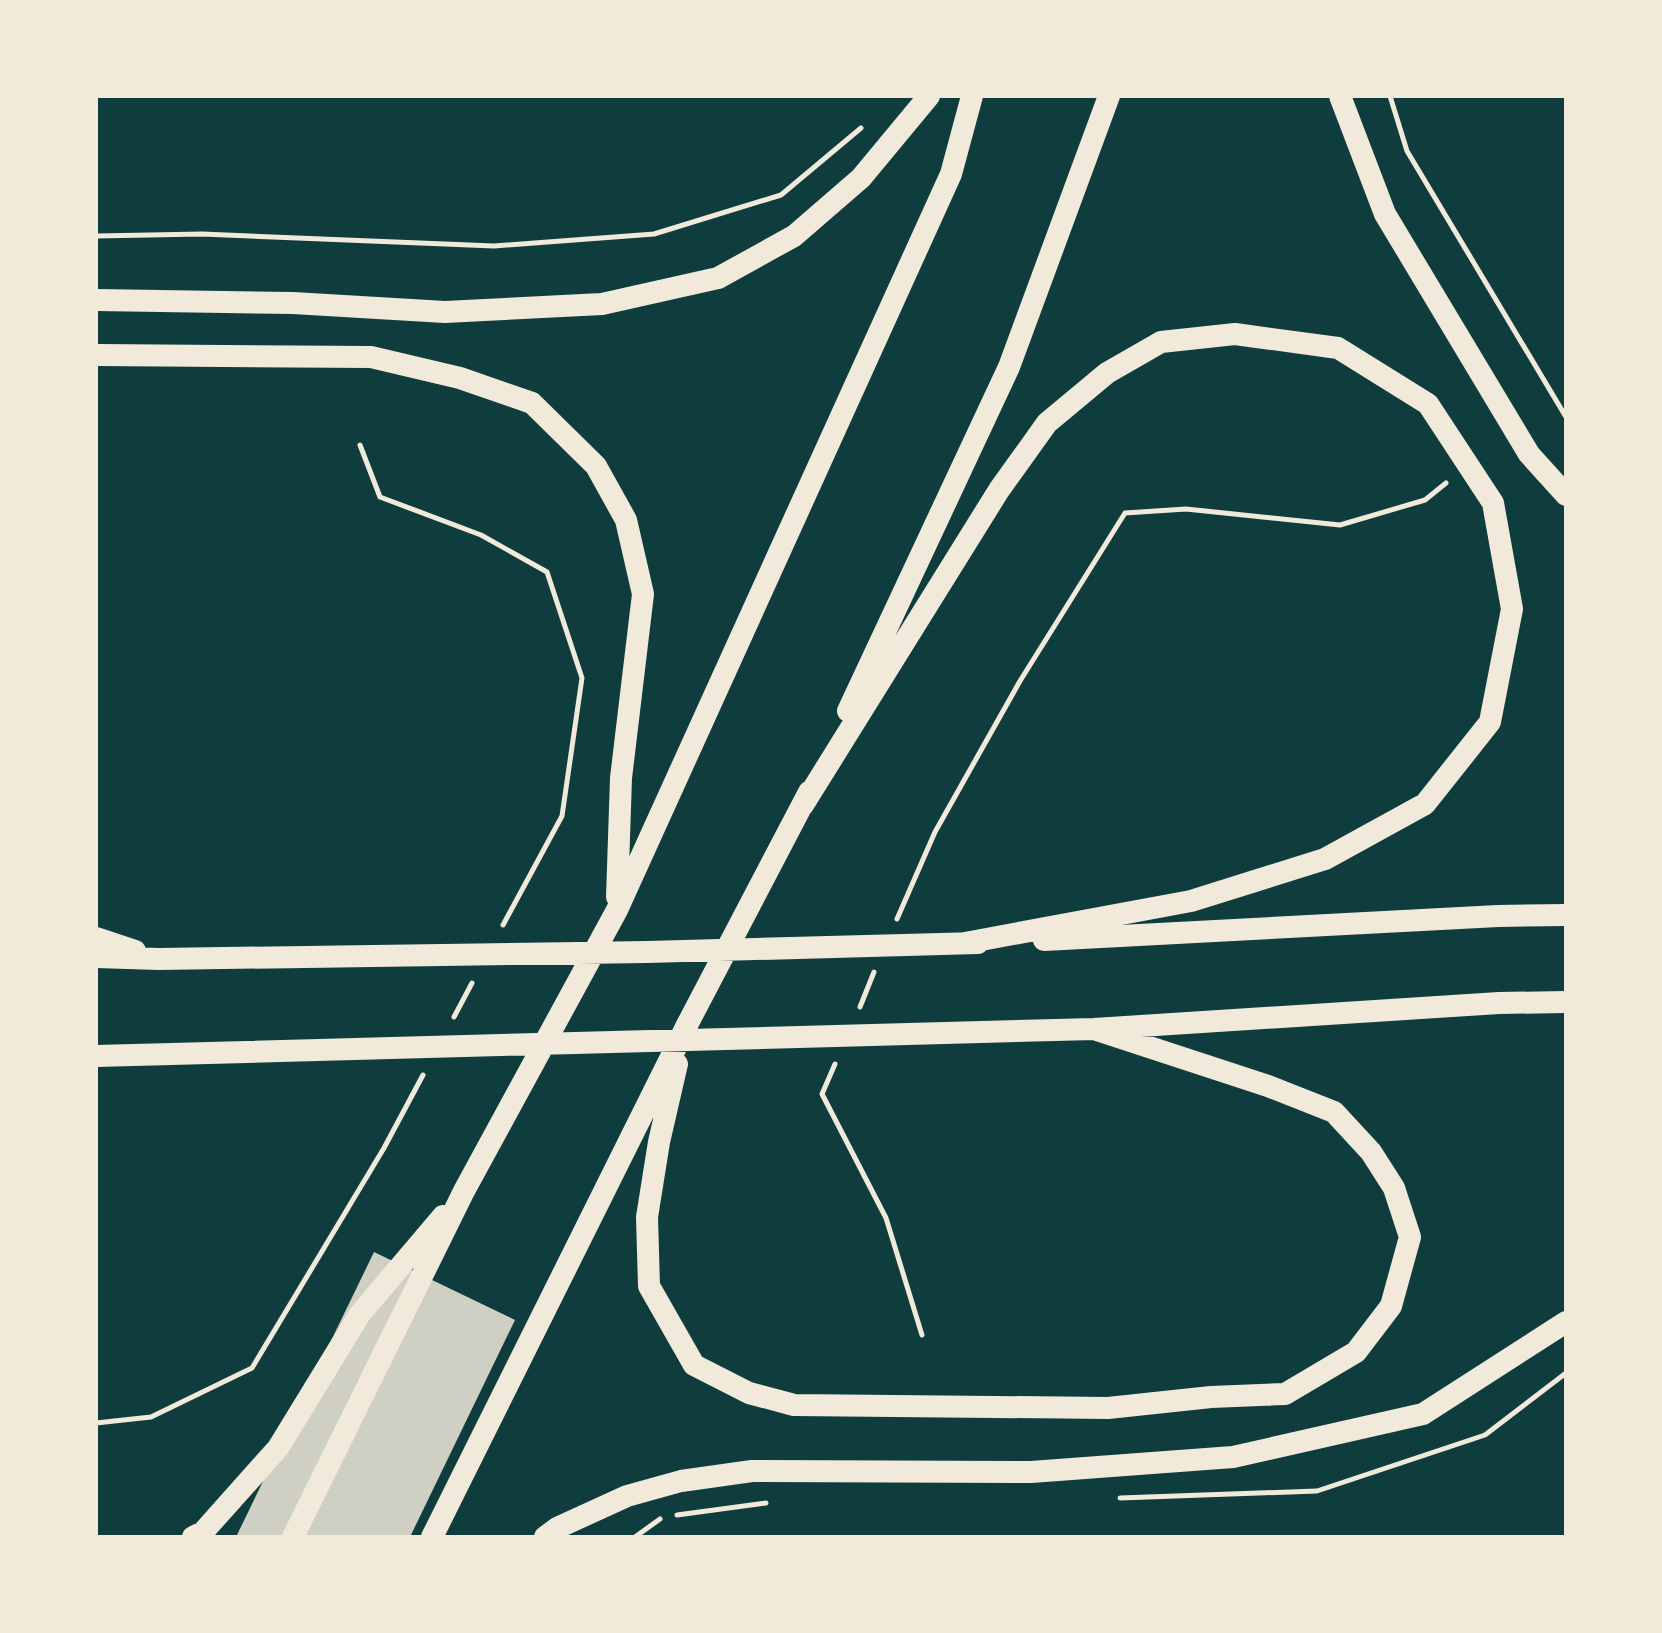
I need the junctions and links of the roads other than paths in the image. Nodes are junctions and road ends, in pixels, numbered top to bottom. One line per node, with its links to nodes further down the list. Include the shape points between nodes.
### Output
1 (929, 96): 5 (highway, via 861,178 806,226 718,278 602,304 445,312)
2 (972, 96): 9 (highway, via 951,174)
3 (1109, 96): 8 (highway, via 1009,367)
4 (1340, 96): 7 (highway, via 1385,214 1529,454)
5 (96, 300)
6 (96, 355): 9 (highway, via 371,357 460,378 532,403 596,466 626,520 643,594 621,778)
7 (1566, 495)
8 (803, 805): 12 (highway, via 1015,468 1047,423 1107,373 1161,342 1235,334 1338,348 1428,404 1493,503 1512,609 1490,722 1425,804 1325,859 1191,901); 16 (highway)
9 (617, 910): 19 (highway)
10 (1566, 915): 12 (highway)
11 (96, 938): 14 (highway)
12 (965, 943): 14 (highway)
13 (96, 957): 14 (highway)
14 (159, 959)
15 (1566, 1002): 17 (highway)
16 (687, 1025): 17 (highway, via 647,1217 649,1286 694,1365 749,1393 794,1405 1108,1408 1285,1394 1356,1352 1391,1306 1410,1237 1394,1188 1371,1152 1334,1112); 23 (highway)
17 (1094, 1029): 18 (highway)
18 (98, 1057)
19 (464, 1191): 21 (highway, via 360,1314 278,1448); 22 (highway)
20 (1566, 1322): 24 (highway, via 1423,1414 1233,1457 1031,1472 752,1471 681,1481 627,1496)
21 (193, 1537)
22 (293, 1537)
23 (432, 1537)
24 (545, 1537)

